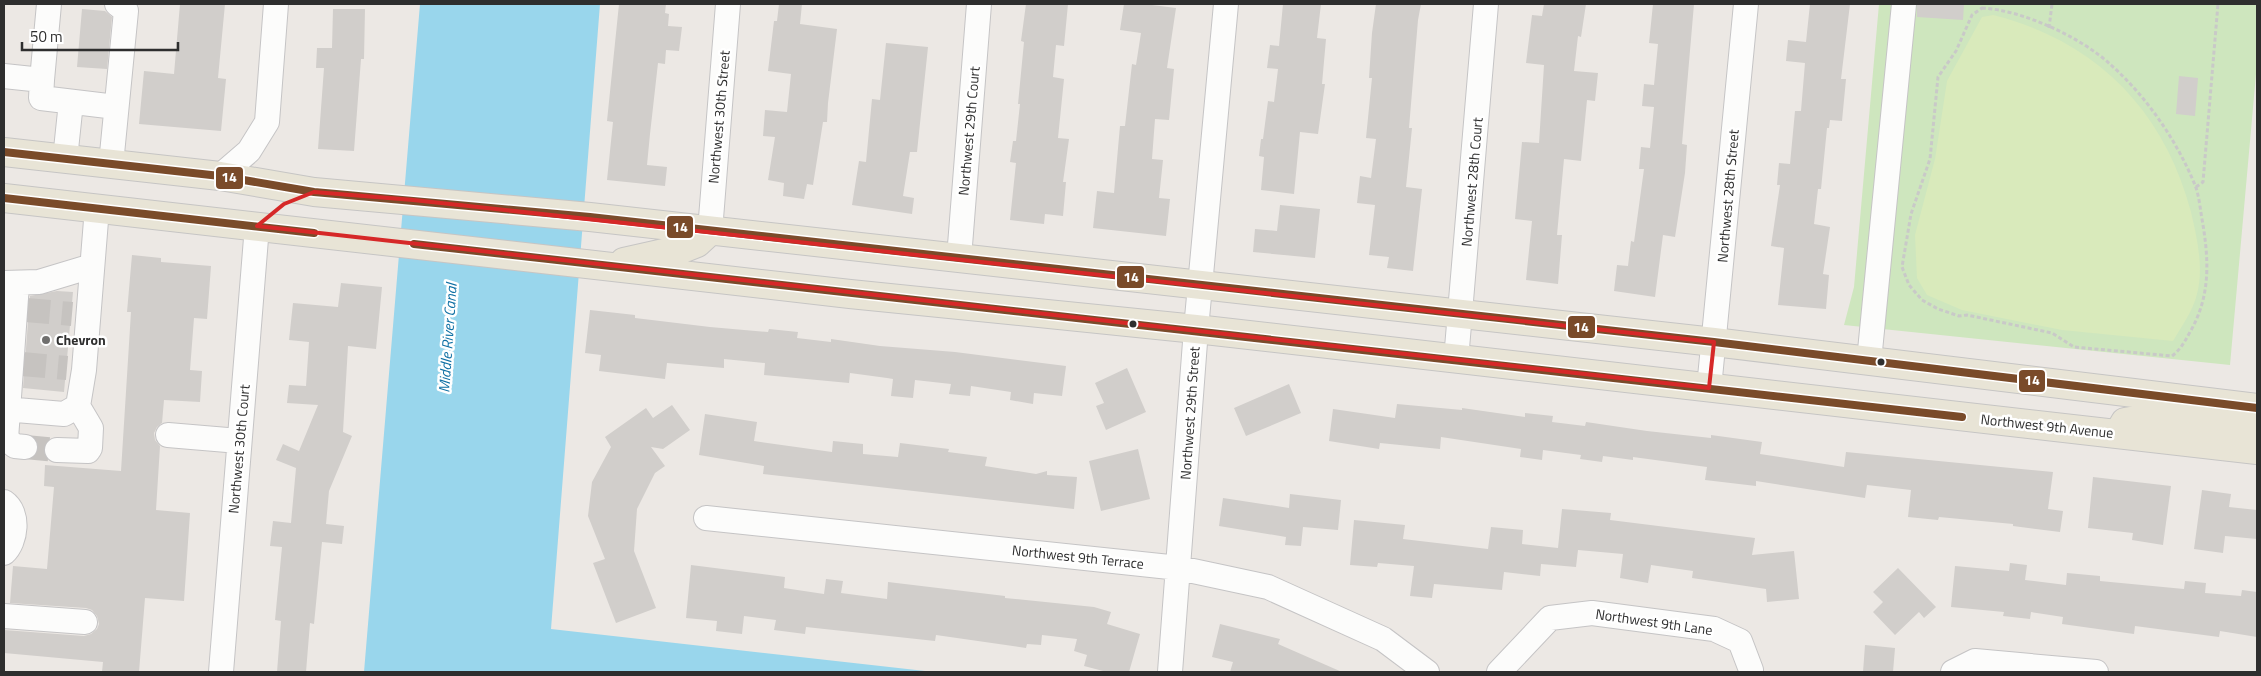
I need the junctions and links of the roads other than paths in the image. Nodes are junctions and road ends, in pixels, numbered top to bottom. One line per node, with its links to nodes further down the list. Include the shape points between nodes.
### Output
1 (49, 4): 11 (street)
2 (117, 4): 13 (street, via 126,11)
3 (276, 4): 17 (street, via 267,122 250,151)
4 (728, 4): 22 (street, Northwest 30th Street)
5 (979, 4): 23 (street, Northwest 29th Court)
6 (1226, 4): 27 (street, Northwest 29th Street)
7 (1486, 4): 28 (street, Northwest 28th Court)
8 (1746, 4): 30 (street, Northwest 28th Street)
9 (1904, 4): 32 (street)
10 (4, 76): 11 (street)
11 (42, 80): 12 (street, via 41,98)
12 (71, 102): 13 (street); 15 (street)
13 (116, 106): 16 (street)
14 (4, 152): 15 (main road)
15 (65, 159): 16 (main road)
16 (111, 164): 17 (main road)
17 (220, 176): 18 (main road)
18 (314, 192): 21 (main road, via 284,204); 22 (main road)
19 (4, 198): 20 (main road, Northwest 9th Avenue)
20 (97, 208): 21 (main road, Northwest 9th Avenue); 25 (street)
21 (257, 226): 24 (main road, Northwest 9th Avenue); 40 (street, Northwest 30th Court)
22 (710, 231): 23 (main road); 24 (main road, via 697,243 682,249)
23 (959, 258): 27 (main road)
24 (597, 265): 29 (main road, Northwest 9th Avenue)
25 (92, 266): 26 (street, via 39,282); 34 (street, via 80,314 75,369)
26 (11, 284): 36 (street, via 21,310 17,363)
27 (1200, 286): 28 (main road); 29 (street, Northwest 29th Street)
28 (1461, 314): 30 (main road); 31 (street, Northwest 28th Court)
29 (1196, 330): 31 (main road, Northwest 9th Avenue); 47 (street, Northwest 29th Street)
30 (1714, 342): 32 (main road); 33 (street, Northwest 28th Street)
31 (1456, 360): 33 (main road, Northwest 9th Avenue)
32 (1869, 361): 35 (main road)
33 (1709, 388): 38 (main road, Northwest 9th Avenue)
34 (78, 406): 36 (street, via 64,414); 42 (street, via 91,428 90,448 78,452)
35 (2257, 408)
36 (6, 409): 41 (street, via 6,439 15,446)
37 (2257, 430): 38 (main road, via 2153,417 2125,422)
38 (2118, 434): 43 (main road, Northwest 9th Avenue)
39 (168, 435): 40 (street)
40 (240, 440): 51 (street, Northwest 30th Court)
41 (25, 447)
42 (57, 450)
43 (2257, 450)
44 (4, 502): 46 (street, via 13,514 14,525 12,541)
45 (706, 518): 47 (street, Northwest 9th Terrace)
46 (4, 553)
47 (1179, 568): 52 (street, Northwest 29th Street); 53 (street, Northwest 9th Terrace, via 1268,587 1383,639)
48 (4, 616): 49 (street)
49 (86, 622)
50 (1751, 670): 54 (street, Northwest 9th Lane, via 1740,641 1714,629 1592,613 1550,618)
51 (221, 672)
52 (1170, 672)
53 (1427, 672)
54 (1500, 672)
55 (1953, 672): 56 (street, via 1975,661)
56 (2096, 672)

